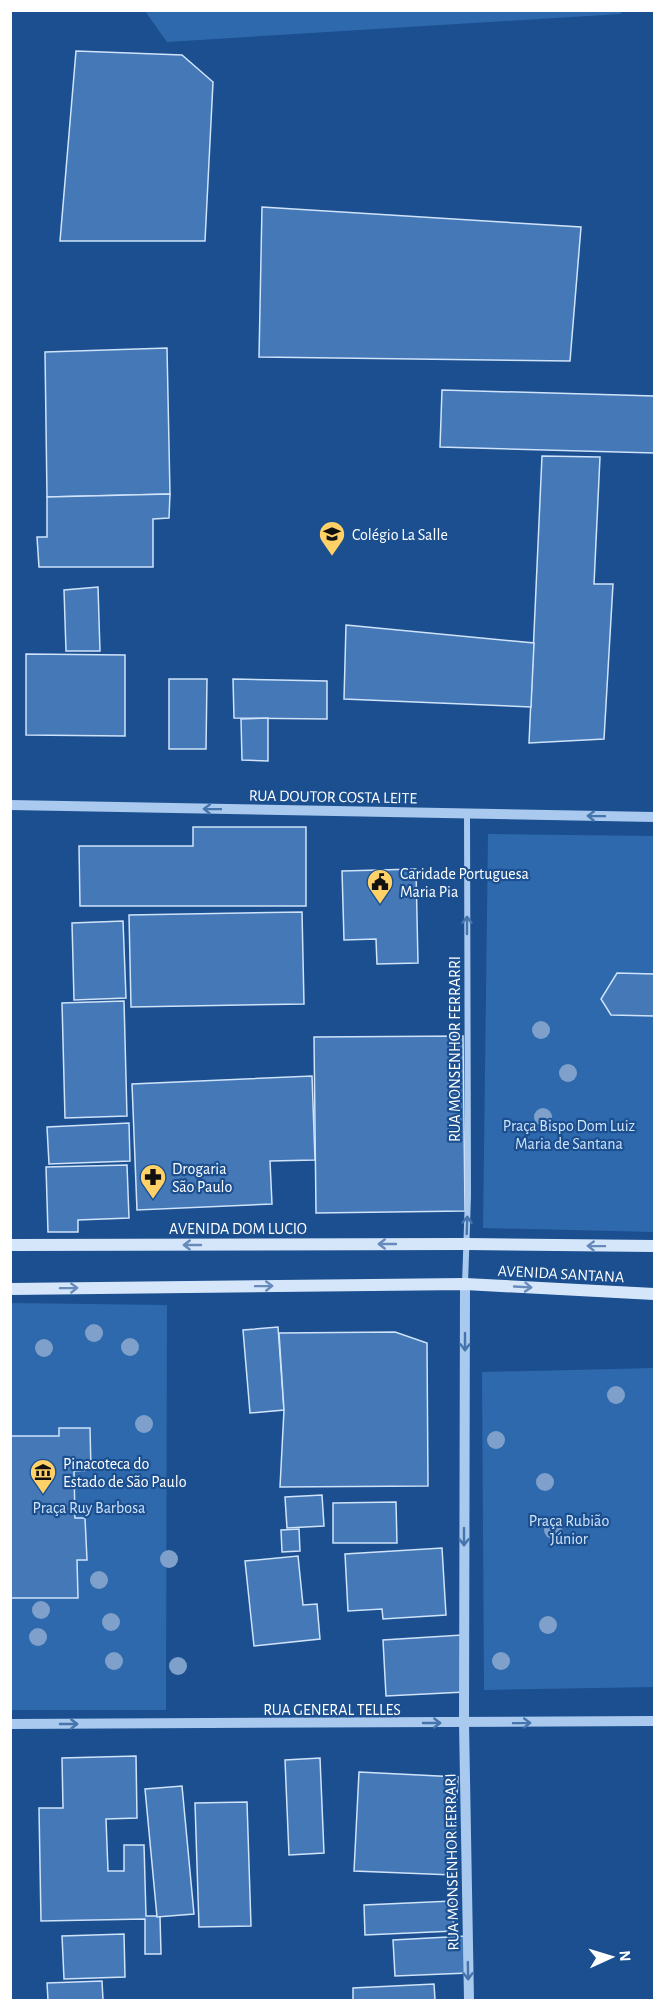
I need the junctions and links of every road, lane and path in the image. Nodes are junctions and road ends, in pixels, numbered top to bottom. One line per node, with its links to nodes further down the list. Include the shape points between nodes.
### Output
1 (10, 805): 2 (street, RUA DOUTOR COSTA LEITE, one-way to 1)
2 (467, 814): 3 (street, RUA DOUTOR COSTA LEITE, one-way to 2); 4 (street, RUA MONSENHOR FERRARRI, one-way to 2)
3 (654, 817)
4 (466, 1244): 5 (main road, AVENIDA DOM LUCIO, one-way to 5); 6 (main road, AVENIDA SANTANA, one-way to 4); 7 (street, RUA MONSENHOR FERRARRI)
5 (10, 1245)
6 (654, 1246)
7 (465, 1284): 8 (main road, one-way to 7); 9 (main road, AVENIDA SANTANA, one-way to 9); 11 (street, one-way to 11)
8 (10, 1289)
9 (654, 1294)
10 (654, 1721): 11 (street, RUA GENERAL TELLES, one-way to 10)
11 (464, 1723): 12 (street, RUA GENERAL TELLES, one-way to 11); 13 (street, RUA MONSENHOR FERRARI, one-way to 13)
12 (10, 1724)
13 (469, 2001)

